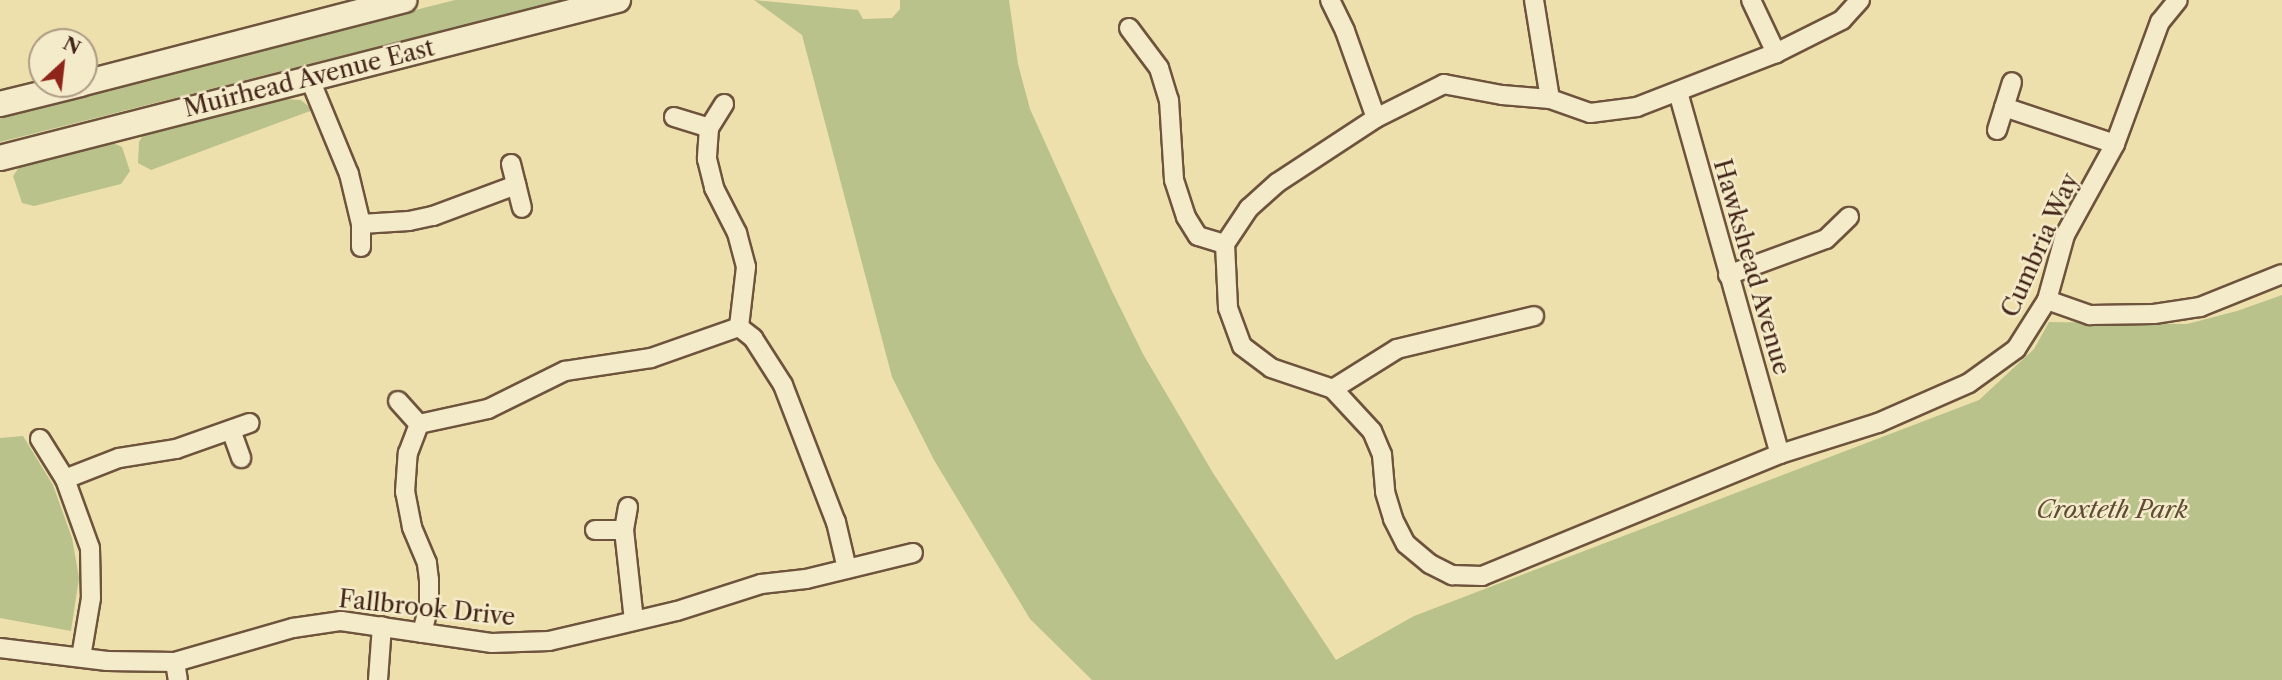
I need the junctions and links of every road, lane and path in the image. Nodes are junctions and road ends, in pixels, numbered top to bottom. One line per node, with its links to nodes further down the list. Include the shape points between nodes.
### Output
1 (404, 0): 11 (street, Muirhead Avenue East)
2 (618, 0): 10 (street, Muirhead Avenue East)
3 (1330, 0): 20 (street)
4 (1534, 0): 15 (street)
5 (1751, 0): 9 (street)
6 (1860, 0): 9 (street, via 1842,20)
7 (2178, 0): 23 (street, Cumbria Way, via 2160,22)
8 (1129, 28): 30 (street, via 1159,68 1169,100 1174,180 1186,217 1198,236)
9 (1776, 53): 13 (street)
10 (309, 77): 24 (street, Muirhead Avenue East); 29 (street, via 349,174)
11 (98, 80)
12 (2012, 82): 18 (street)
13 (1678, 93): 15 (street, via 1637,107 1590,113); 33 (street, Hawkshead Avenue)
14 (28, 97): 16 (street, Muirhead Avenue East)
15 (1550, 99): 20 (street, via 1444,84)
16 (0, 104)
17 (724, 104): 21 (street)
18 (2004, 107): 22 (street); 23 (street)
19 (674, 117): 21 (street)
20 (1376, 118): 30 (street, via 1278,183 1249,208)
21 (709, 128): 36 (street, via 709,172 737,233 746,267)
22 (1997, 130)
23 (2115, 144): 34 (street, Cumbria Way, via 2065,236)
24 (0, 158)
25 (511, 164): 26 (street)
26 (516, 185): 27 (street); 29 (street, via 410,222)
27 (522, 208)
28 (1849, 217): 33 (street, via 1826,239)
29 (362, 225): 31 (street)
30 (1225, 244): 37 (street, via 1228,308 1242,346 1271,368)
31 (361, 247)
32 (2282, 274): 34 (street, via 2200,307 2154,314 2090,315)
33 (1728, 275): 43 (street, Hawkshead Avenue)
34 (2047, 300): 43 (street, Cumbria Way, via 2016,349 1969,383 1878,423)
35 (1534, 316): 37 (street, via 1397,349)
36 (739, 327): 40 (street, via 652,358 565,371 488,410); 50 (street, via 753,338 783,385 836,522)
37 (1333, 389): 43 (street, Cumbria Way, via 1372,431 1382,455 1393,519 1406,544 1452,575 1482,576)
38 (398, 401): 40 (street)
39 (250, 423): 41 (street)
40 (419, 424): 53 (street, via 408,453 405,492 412,527 427,563 429,605)
41 (230, 430): 44 (street); 45 (street, via 176,449 118,458)
42 (40, 439): 45 (street)
43 (1780, 454)
44 (241, 458)
45 (65, 479): 55 (street, via 90,548 91,598)
46 (628, 507): 48 (street)
47 (595, 530): 48 (street)
48 (624, 530): 51 (street)
49 (913, 553): 50 (street, Fallbrook Drive)
50 (846, 569): 51 (street, Fallbrook Drive, via 761,584)
51 (634, 620): 53 (street, Fallbrook Drive, via 549,641 516,644)
52 (383, 626): 53 (street, Fallbrook Drive); 56 (street, Fallbrook Drive, via 361,621 321,622); 57 (street)
53 (422, 633)
54 (0, 648): 55 (street, Fallbrook Drive)
55 (81, 657): 56 (street, Fallbrook Drive)
56 (176, 671)
57 (377, 680)

